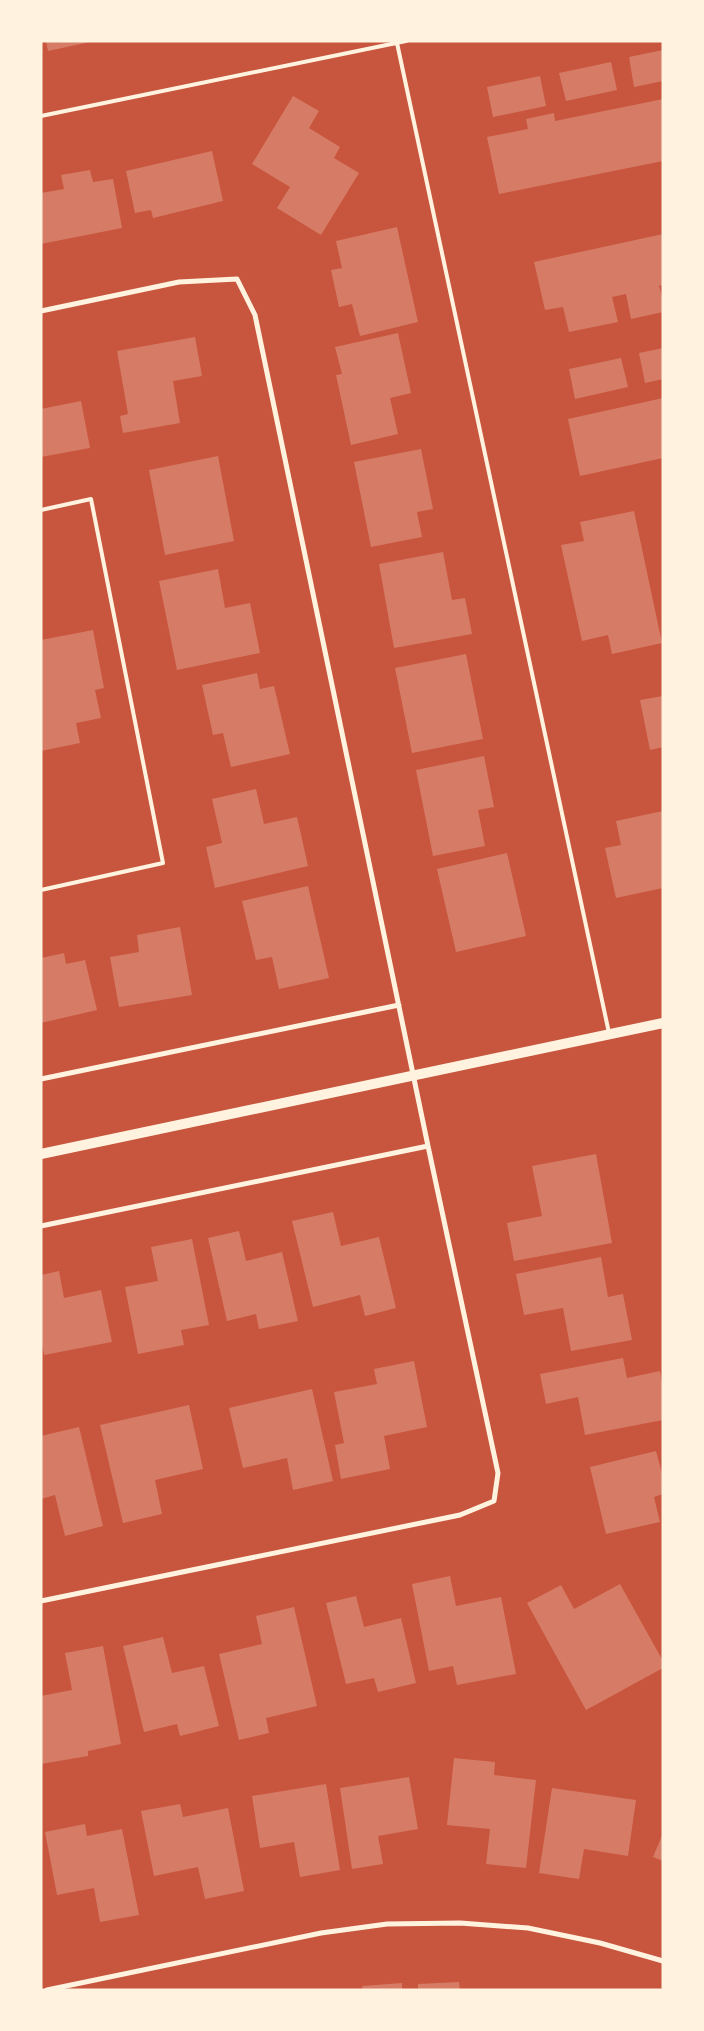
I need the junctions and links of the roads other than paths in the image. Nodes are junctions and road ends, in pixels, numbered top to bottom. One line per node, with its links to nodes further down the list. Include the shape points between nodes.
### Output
1 (406, 41): 2 (lane)
2 (397, 43): 3 (lane); 9 (lane)
3 (41, 116)
4 (41, 311): 7 (street, via 179,282 237,279 255,315)
5 (41, 510): 6 (lane, via 91,499 163,863)
6 (41, 890)
7 (399, 1005): 10 (street); 11 (street)
8 (663, 1022): 9 (main road)
9 (609, 1034): 10 (main road)
10 (413, 1075): 12 (street); 13 (main road)
11 (41, 1079)
12 (428, 1146): 14 (street); 15 (street, via 498,1472 494,1501 460,1515)
13 (41, 1154)
14 (41, 1226)
15 (41, 1602)
16 (663, 1961): 17 (street, via 600,1943 528,1928 460,1923 387,1924 321,1933)
17 (47, 1990)

